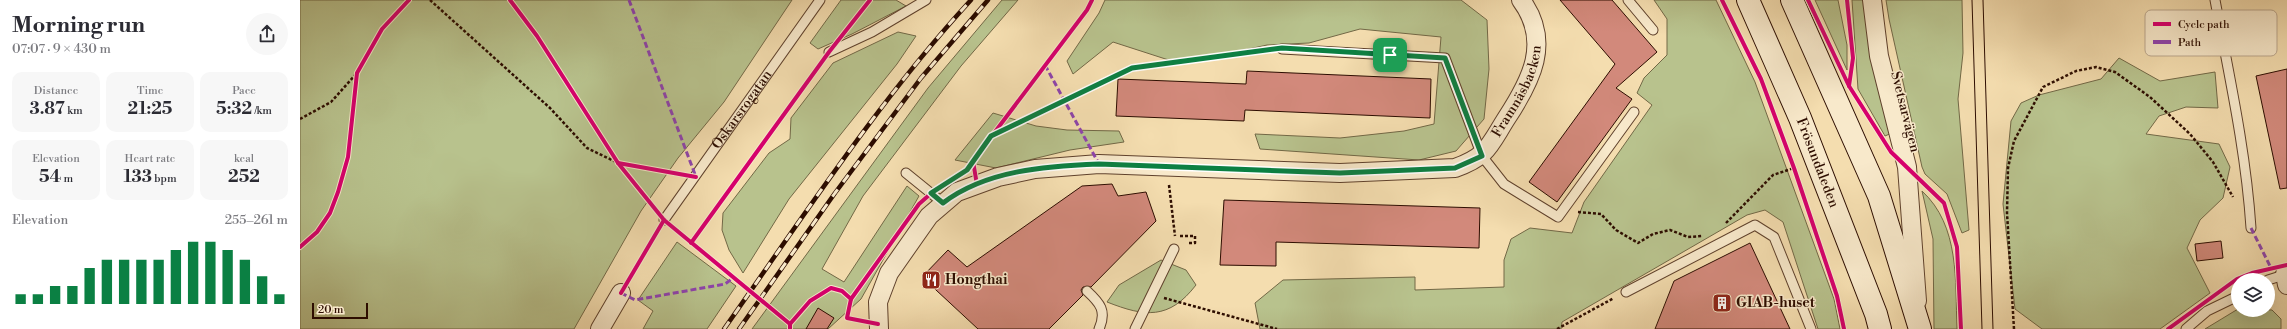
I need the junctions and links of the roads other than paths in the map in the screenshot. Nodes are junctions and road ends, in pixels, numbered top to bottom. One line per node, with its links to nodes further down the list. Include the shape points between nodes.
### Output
1 (820, 0): 18 (lane, Oskarsrogatan)
2 (926, 0): 12 (lane, via 872,32)
3 (1521, 0): 15 (street, Framnäsbacken, via 1528,8 1537,38 1532,73 1523,93)
4 (1628, 0): 10 (lane)
5 (1748, 0): 33 (main road, Frösundaleden, via 1840,218)
6 (1792, 0): 27 (main road, via 1879,196)
7 (1872, 0): 27 (street, Svetsarvägen, via 1879,56 1907,167)
8 (2215, 0): 9 (lane)
9 (2217, 10)
10 (1653, 30)
11 (1282, 48): 15 (lane, via 1445,58)
12 (829, 52)
13 (2226, 56): 19 (lane, via 2249,202)
14 (1634, 112): 15 (lane, via 1558,217 1504,184)
15 (1482, 156): 17 (street, via 1455,168 1348,172 1099,164 1035,169 998,177 957,192)
16 (906, 173): 17 (lane)
17 (943, 203): 29 (street, via 929,216 889,273 878,302)
18 (664, 220)
19 (2250, 228)
20 (1174, 249): 31 (lane)
21 (2286, 278): 22 (lane)
22 (2275, 279)
23 (1087, 291): 30 (lane, via 1100,303 1102,312)
24 (1626, 292): 32 (lane, via 1755,224 1774,237)
25 (621, 293): 28 (street)
26 (2231, 299): 34 (lane, via 2207,311)
27 (1919, 327)
28 (600, 329)
29 (878, 329)
30 (1099, 329)
31 (1135, 329)
32 (1811, 329)
33 (1880, 329)
34 (2186, 329)

